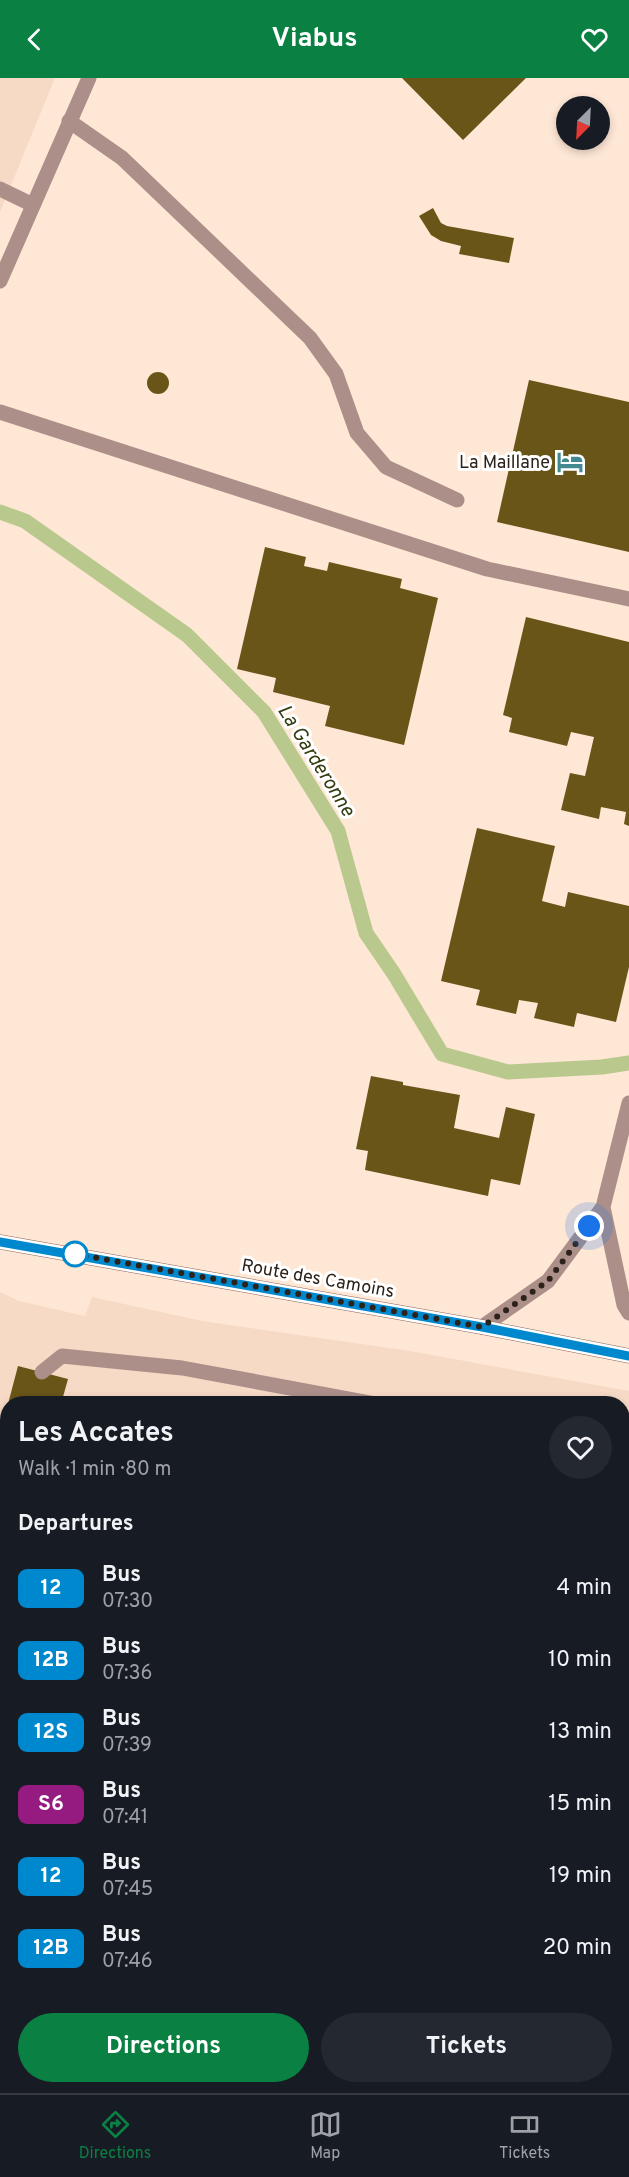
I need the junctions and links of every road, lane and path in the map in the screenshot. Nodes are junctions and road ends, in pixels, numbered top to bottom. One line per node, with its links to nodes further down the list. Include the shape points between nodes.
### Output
1 (89, 78): 2 (street)
2 (69, 121): 4 (street); 7 (street, via 122,158 310,338 336,374 357,433 386,467)
3 (0, 189): 4 (street)
4 (33, 205): 5 (street)
5 (0, 281)
6 (0, 412): 8 (street, via 487,568)
7 (457, 500)
8 (629, 599)
9 (629, 1103): 10 (street)
10 (603, 1207): 12 (street); 13 (street, via 548,1281)
11 (0, 1242): 13 (main road, Route des Camoins)
12 (629, 1313)
13 (482, 1327): 14 (main road, Route des Camoins)
14 (629, 1356)
15 (42, 1372): 16 (street, via 62,1356 183,1368)
16 (332, 1396)

